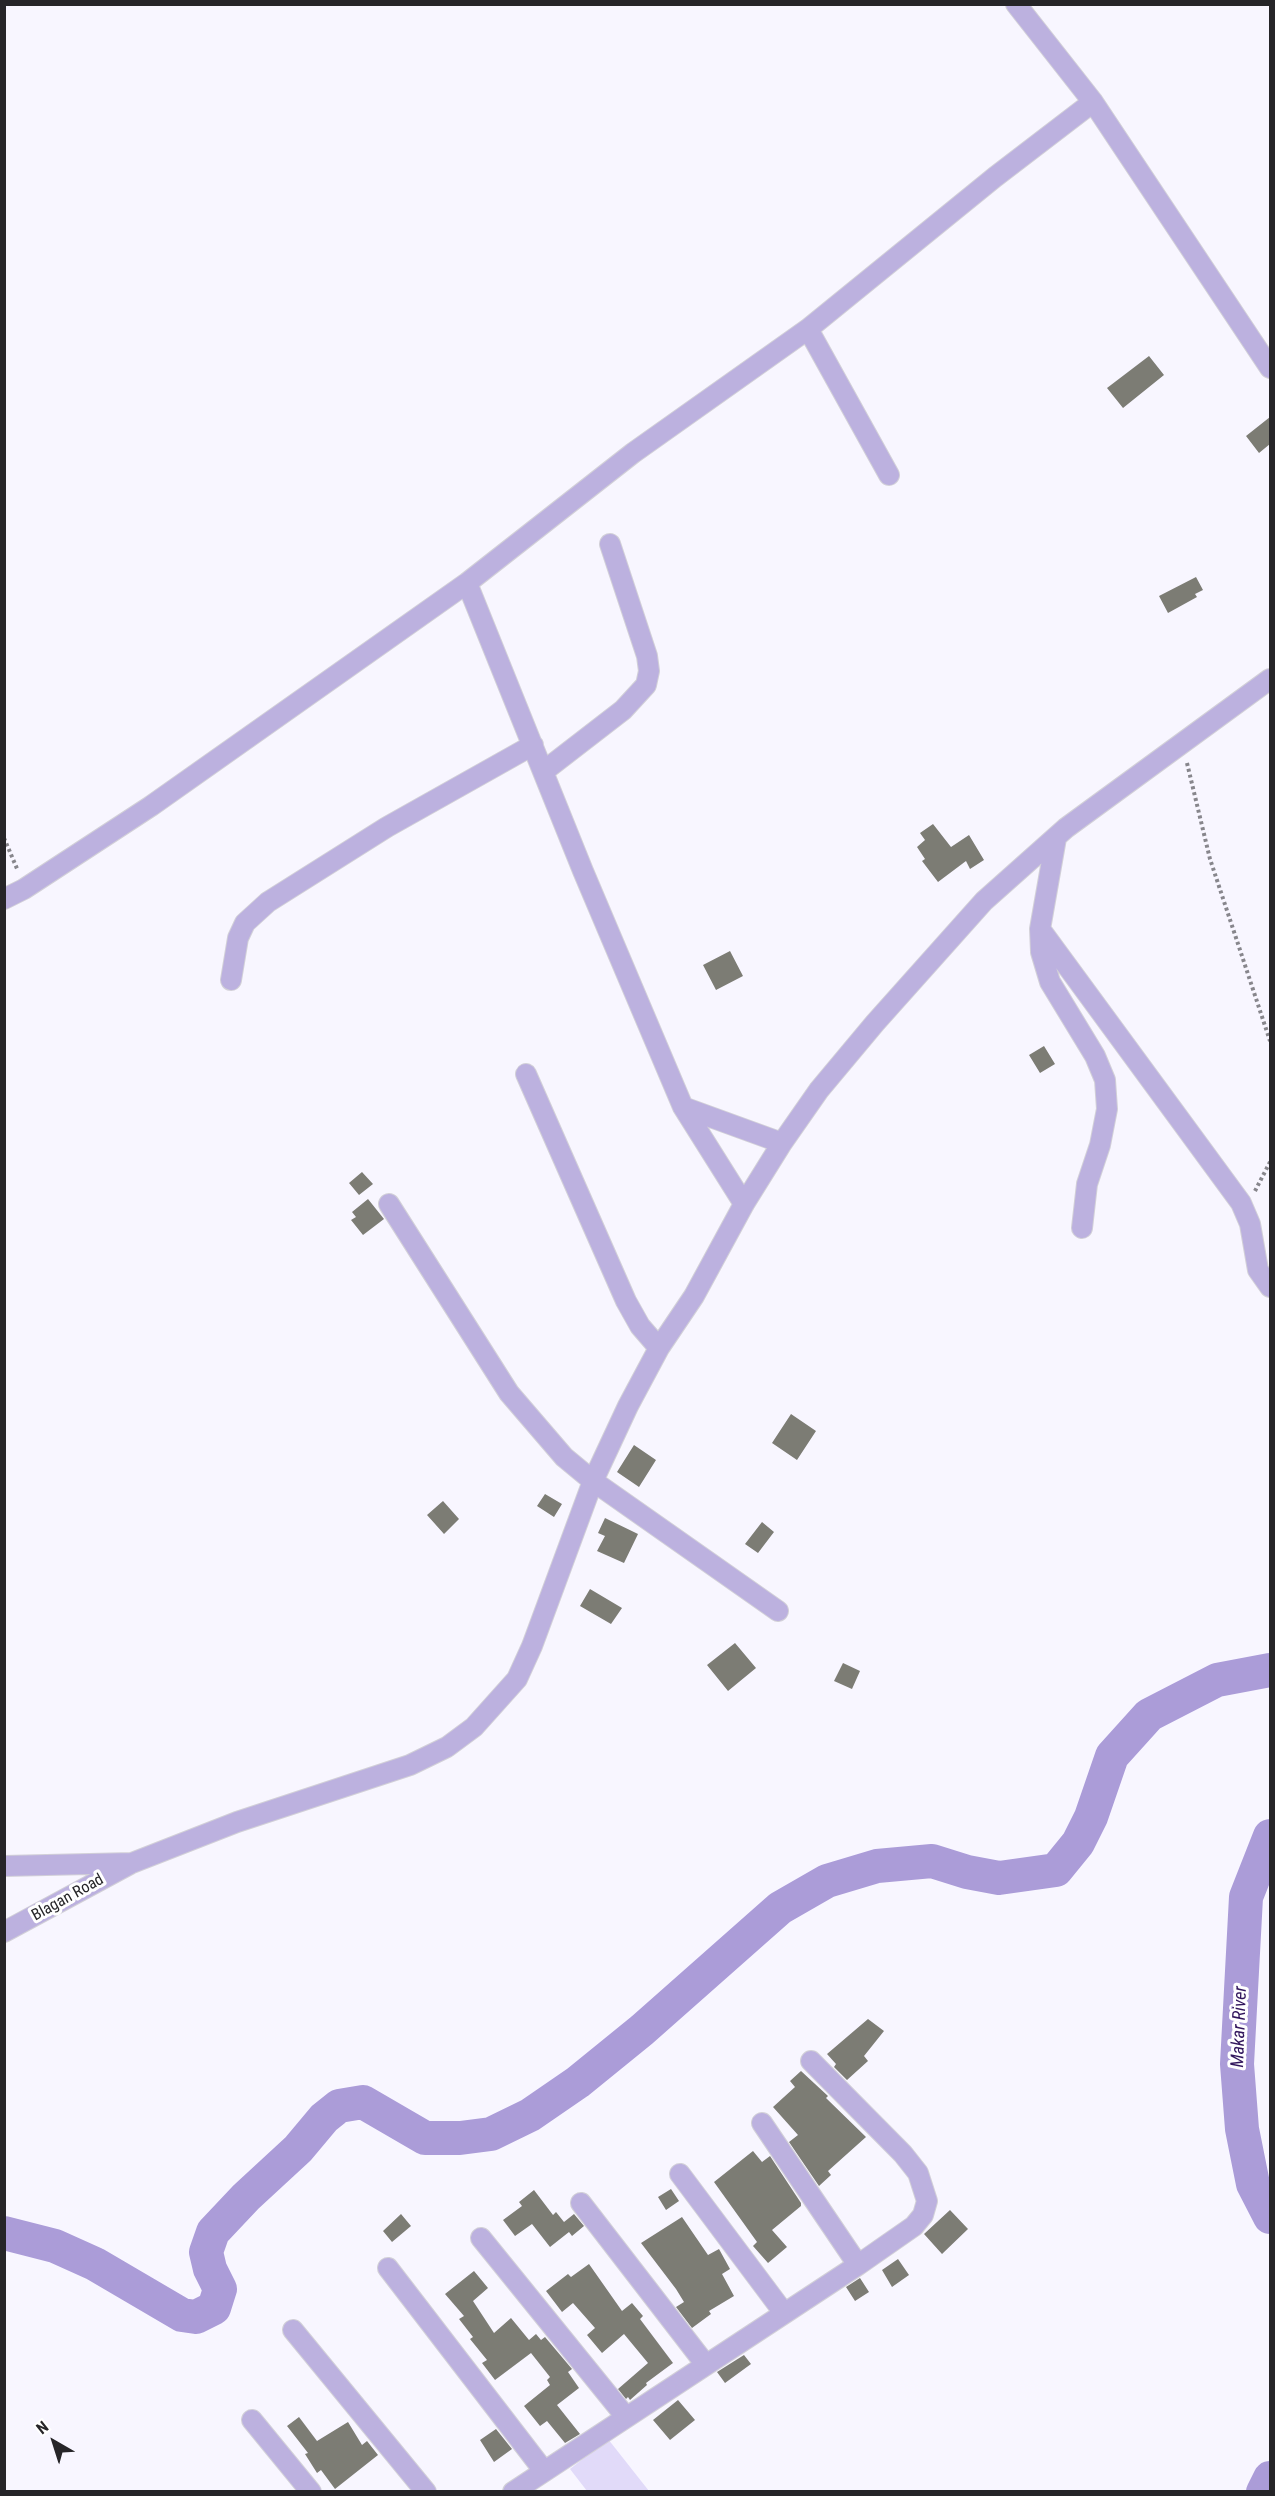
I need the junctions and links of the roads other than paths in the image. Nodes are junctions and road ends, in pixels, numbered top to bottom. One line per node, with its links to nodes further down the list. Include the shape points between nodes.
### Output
1 (1016, 4): 2 (street)
2 (1093, 102): 3 (street); 4 (street)
3 (808, 329): 5 (street); 7 (street, via 633,453)
4 (1270, 368)
5 (889, 475)
6 (609, 544): 10 (street, via 647,656 646,685 623,710)
7 (467, 583): 9 (street); 12 (street, via 160,800)
8 (1270, 679): 11 (street)
9 (534, 745): 10 (street); 14 (street, via 387,826 261,908 245,923 238,938)
10 (544, 771): 16 (street)
11 (1056, 838): 13 (street); 17 (street, via 984,901 819,1090)
12 (4, 899)
13 (1040, 929): 20 (street, via 1041,952 1050,982 1095,1056 1105,1080 1107,1109 1087,1184); 21 (street, via 1241,1203 1250,1224 1258,1270)
14 (231, 980)
15 (526, 1074): 22 (street, via 626,1301)
16 (683, 1107): 17 (street); 19 (street)
17 (782, 1143): 19 (street)
18 (389, 1204): 23 (street, via 509,1393 550,1442)
19 (744, 1204): 22 (street, via 694,1296)
20 (1082, 1228)
21 (1270, 1287)
22 (659, 1348): 23 (street)
23 (593, 1481): 24 (street); 25 (street, via 517,1679 474,1727 447,1747 410,1765 237,1822)
24 (778, 1611)
25 (132, 1863): 26 (street); 27 (street, Blagan Road)
26 (4, 1866)
27 (4, 1932)
28 (811, 2061): 33 (street, via 903,2154 924,2187 927,2201 914,2226)
29 (762, 2123): 33 (street)
30 (680, 2174): 35 (street)
31 (581, 2203): 37 (street)
32 (481, 2238): 38 (street)
33 (858, 2265): 35 (street)
34 (388, 2268): 40 (street)
35 (784, 2313): 37 (street)
36 (293, 2330): 42 (street)
37 (706, 2365): 38 (street)
38 (626, 2417): 40 (street)
39 (252, 2420): 41 (street)
40 (544, 2471): 43 (street)
41 (310, 2492)
42 (426, 2492)
43 (513, 2492)

